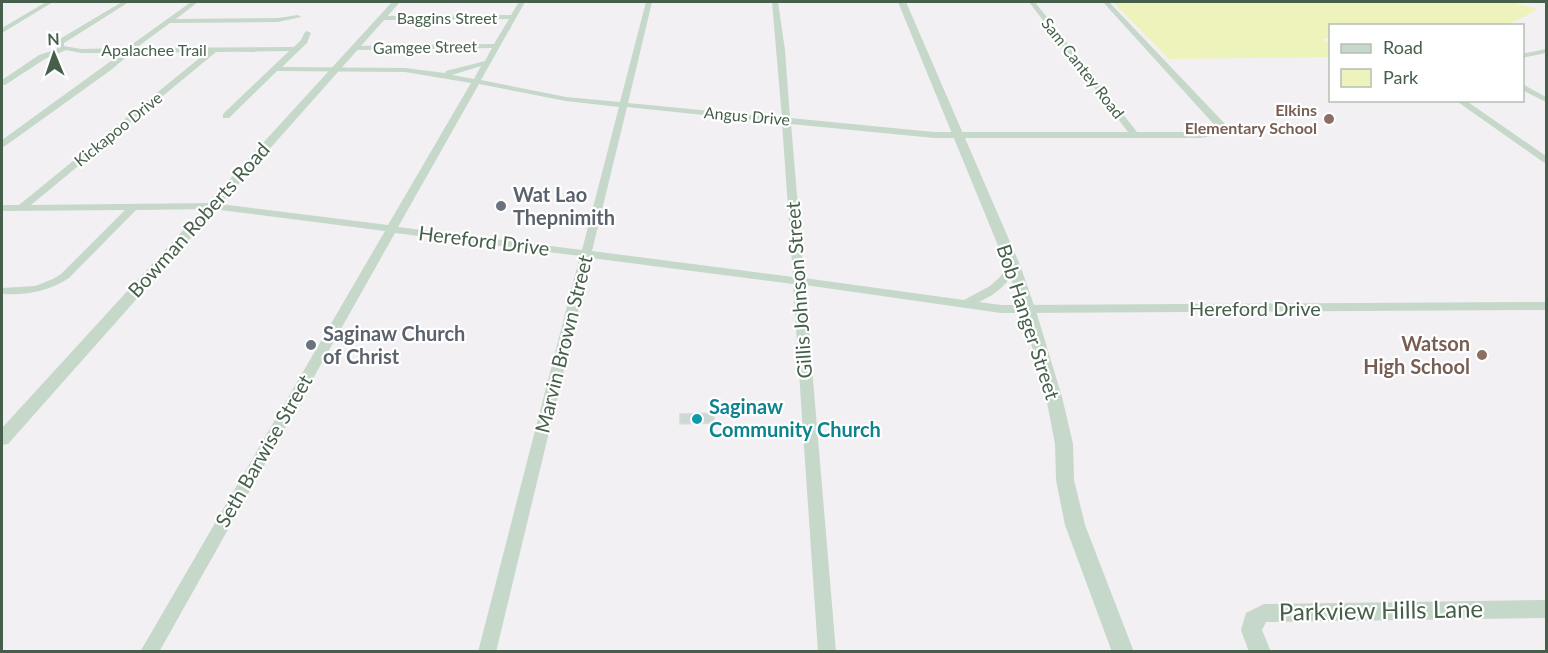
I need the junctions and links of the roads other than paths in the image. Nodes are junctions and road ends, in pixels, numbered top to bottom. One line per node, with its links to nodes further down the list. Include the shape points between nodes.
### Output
1 (50, 2): 14 (street)
2 (126, 2): 21 (street, Apalachee Trail, via 61,42)
3 (195, 2): 16 (street)
4 (396, 2): 13 (street, Bowman Roberts Road)
5 (522, 2): 12 (street, Seth Barwise Street)
6 (649, 2): 37 (street, Marvin Brown Street)
7 (775, 2): 39 (street, Gillis Johnson Street)
8 (902, 2): 41 (street, Bob Hanger Street)
9 (1032, 2): 40 (street, Sam Cantey Road)
10 (1106, 2): 40 (street, Angus Drive, via 1225,129)
11 (298, 17): 16 (street)
12 (513, 17): 13 (street, Baggins Street); 19 (street, Seth Barwise Street)
13 (380, 18): 20 (street, Bowman Roberts Road)
14 (22, 19): 15 (street); 17 (street)
15 (2, 20)
16 (167, 21): 23 (street)
17 (2, 31)
18 (307, 33): 22 (street)
19 (496, 46): 20 (street, Gamgee Street); 27 (street, Seth Barwise Street)
20 (354, 48): 28 (street, Bowman Roberts Road)
21 (63, 49): 23 (street, Apalachee Trail); 32 (street, via 42,57)
22 (295, 49): 24 (street, Apalachee Trail); 29 (street)
23 (130, 50): 24 (street, Apalachee Trail); 42 (street)
24 (214, 50): 47 (street, Kickapoo Drive)
25 (1546, 51): 26 (street)
26 (1524, 56)
27 (488, 62): 30 (street); 31 (street, Seth Barwise Street)
28 (335, 68): 29 (street, Angus Drive); 30 (street, Angus Drive); 45 (street, Bowman Roberts Road)
29 (274, 69): 38 (street)
30 (442, 75): 31 (street, Angus Drive)
31 (476, 81): 37 (street, Angus Drive, via 554,97); 48 (street, Seth Barwise Street)
32 (2, 83)
33 (1525, 87): 34 (street); 35 (street)
34 (1546, 89)
35 (1546, 100)
36 (1462, 102): 43 (street)
37 (623, 105): 39 (street, Angus Drive); 49 (street, Marvin Brown Street)
38 (226, 116)
39 (786, 120): 41 (street, Angus Drive); 51 (street, Gillis Johnson Street)
40 (1134, 134): 41 (street, Angus Drive)
41 (959, 136): 50 (street, Bob Hanger Street)
42 (2, 144)
43 (1546, 160)
44 (134, 206): 45 (street, Hereford Drive); 47 (street, Hereford Drive); 52 (street, via 54,284 32,291)
45 (212, 206): 48 (street, Hereford Drive); 56 (street, Bowman Roberts Road)
46 (2, 208): 47 (street, Hereford Drive)
47 (21, 208)
48 (392, 229): 49 (street, Hereford Drive); 58 (street, Seth Barwise Street)
49 (586, 254): 51 (street, Hereford Drive); 59 (street, Marvin Brown Street)
50 (1012, 266): 53 (street, via 995,291); 55 (street, Bob Hanger Street)
51 (799, 280): 53 (street, Hereford Drive); 60 (street, Gillis Johnson Street)
52 (2, 291)
53 (964, 304): 55 (street, Hereford Drive)
54 (1546, 306): 55 (street, Hereford Drive)
55 (1029, 311): 61 (street, Bob Hanger Street, via 1064,444 1065,480 1075,525)
56 (2, 439)
57 (1546, 609): 62 (street, Parkview Hills Lane, via 1264,613 1257,615 1251,626)
58 (149, 651)
59 (487, 651)
60 (827, 651)
61 (1123, 651)
62 (1260, 651)

